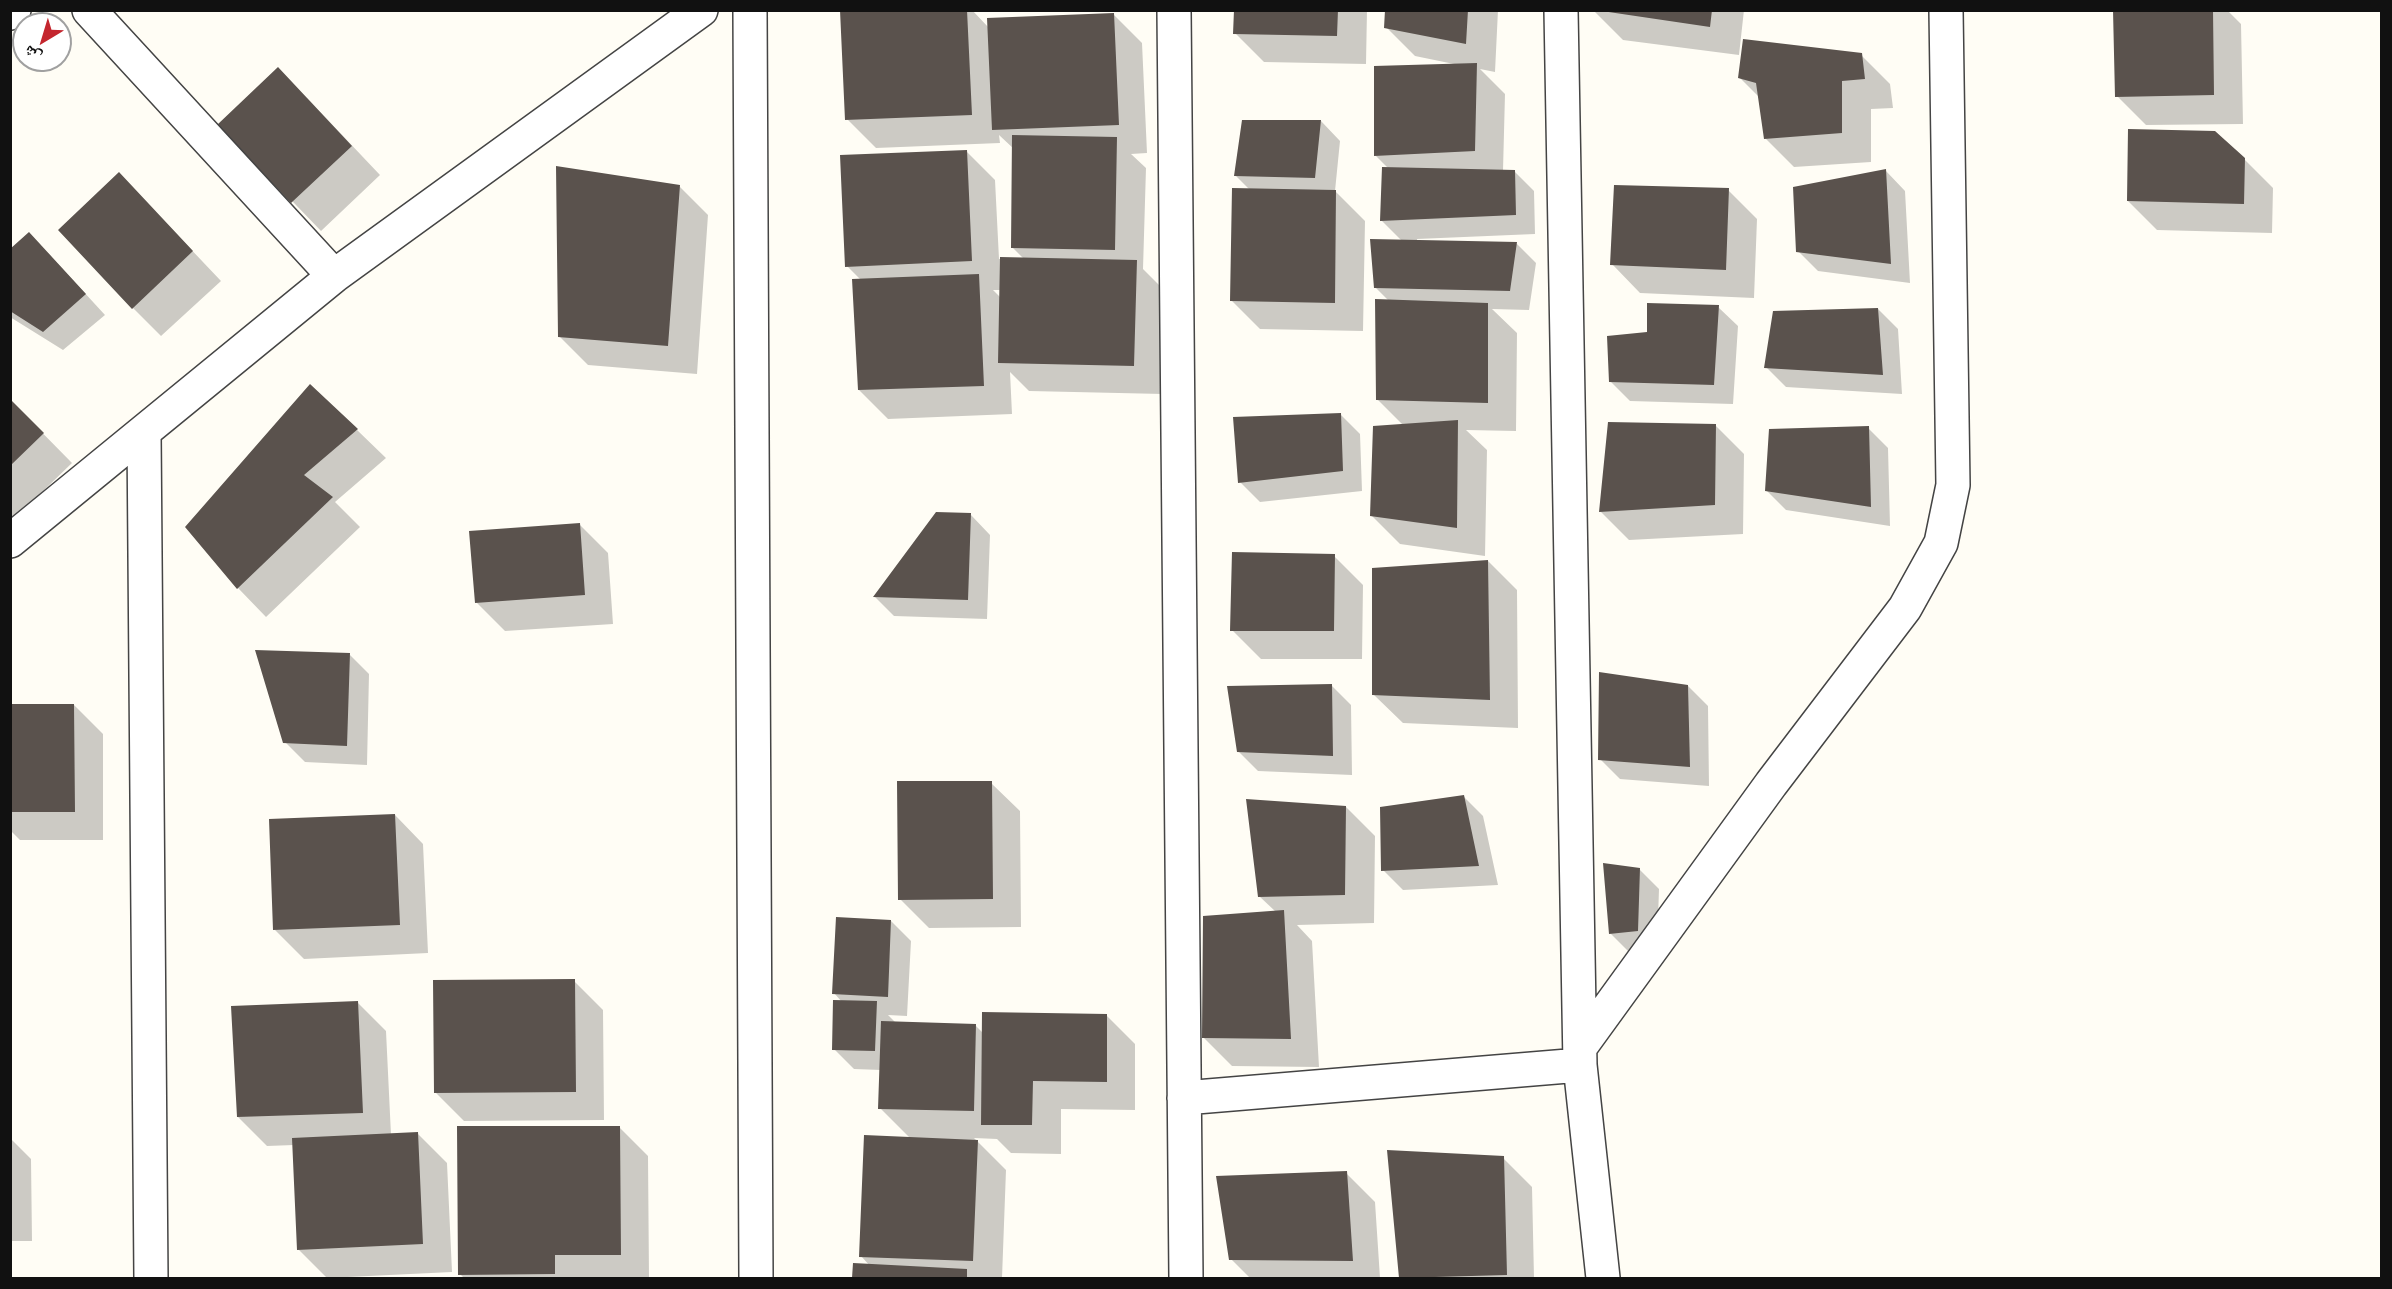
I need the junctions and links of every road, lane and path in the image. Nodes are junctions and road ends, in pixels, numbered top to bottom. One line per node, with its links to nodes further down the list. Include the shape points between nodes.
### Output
1 (14, 10): 8 (street)
2 (89, 10): 9 (street)
3 (701, 10): 9 (street)
4 (750, 10): 15 (street)
5 (1174, 10): 13 (street)
6 (1562, 10): 12 (street)
7 (1946, 10): 12 (street, via 1953,484 1941,543 1905,608 1771,784)
8 (10, 13)
9 (334, 276): 10 (street)
10 (144, 433): 11 (street); 14 (street)
11 (10, 541)
12 (1581, 1056): 13 (street); 17 (street)
13 (1184, 1098): 16 (street)
14 (151, 1278)
15 (756, 1278)
16 (1186, 1278)
17 (1603, 1278)

